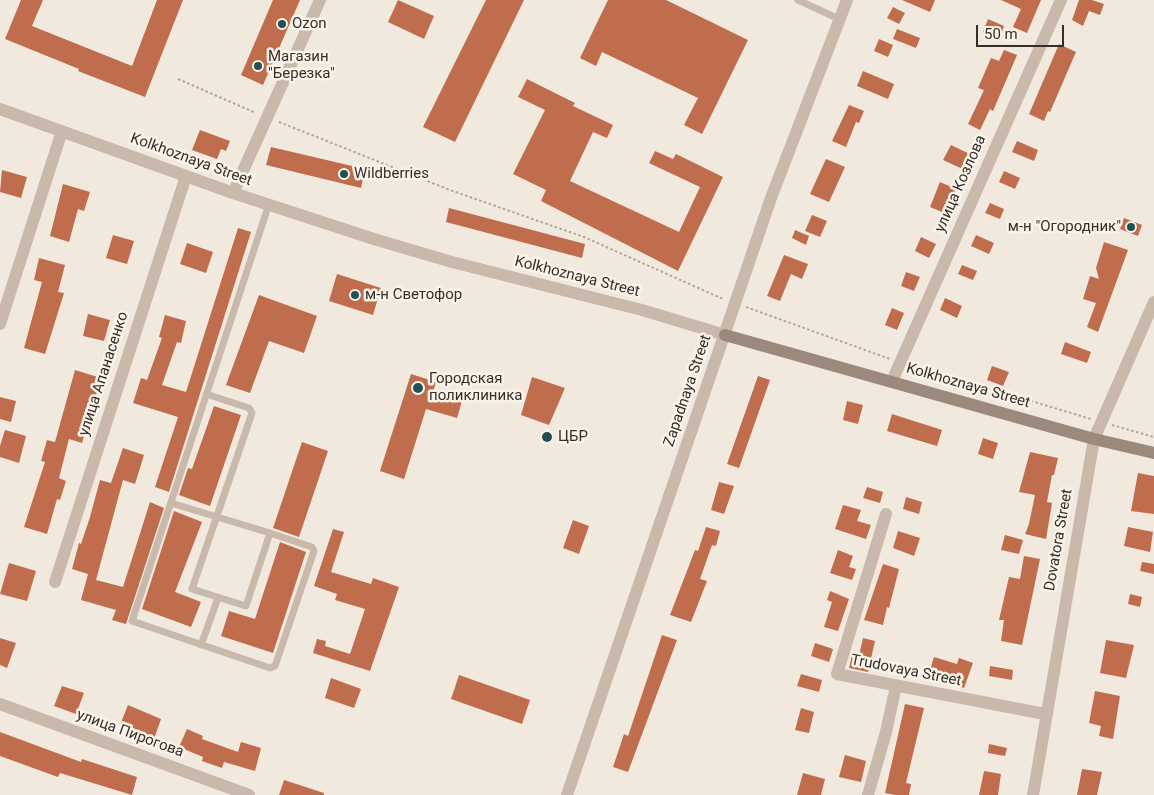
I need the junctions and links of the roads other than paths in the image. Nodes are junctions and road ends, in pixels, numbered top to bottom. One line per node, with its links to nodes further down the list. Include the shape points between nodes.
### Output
1 (320, 0): 9 (street)
2 (798, 0): 5 (lane)
3 (847, 0): 5 (street, Zapadnaya Street)
4 (1061, 0): 14 (street, улица Козлова)
5 (838, 19): 13 (street, Zapadnaya Street, via 771,198)
6 (0, 109): 7 (street, Kolkhoznaya Street)
7 (62, 131): 8 (street, Kolkhoznaya Street); 12 (street)
8 (186, 176): 9 (street, Kolkhoznaya Street); 22 (street, улица Апанасенко)
9 (233, 193): 10 (street, Kolkhoznaya Street)
10 (269, 204): 13 (street, Kolkhoznaya Street, via 452,262 642,310); 15 (lane)
11 (1154, 302): 16 (street, Dovatora Street)
12 (0, 324)
13 (725, 335): 14 (main road, Kolkhoznaya Street); 29 (street, Zapadnaya Street)
14 (892, 380): 16 (main road, Kolkhoznaya Street)
15 (206, 394): 18 (lane); 20 (lane, via 249,408 252,413)
16 (1094, 439): 17 (main road, Kolkhoznaya Street); 27 (street, Dovatora Street)
17 (1154, 453)
18 (170, 503): 20 (lane); 24 (lane, via 132,621)
19 (886, 514): 25 (street, Trudovaya Street, via 837,674)
20 (216, 517): 21 (lane); 23 (lane, via 192,589)
21 (270, 533): 23 (lane, via 246,606); 24 (lane, via 312,547 314,551 275,666 270,668)
22 (56, 582)
23 (218, 598): 24 (lane)
24 (201, 645)
25 (896, 686): 27 (street, Trudovaya Street); 30 (street)
26 (0, 704): 28 (street, улица Пирогова)
27 (1045, 714): 31 (street, Dovatora Street)
28 (249, 795)
29 (567, 795)
30 (868, 795)
31 (1033, 795)

